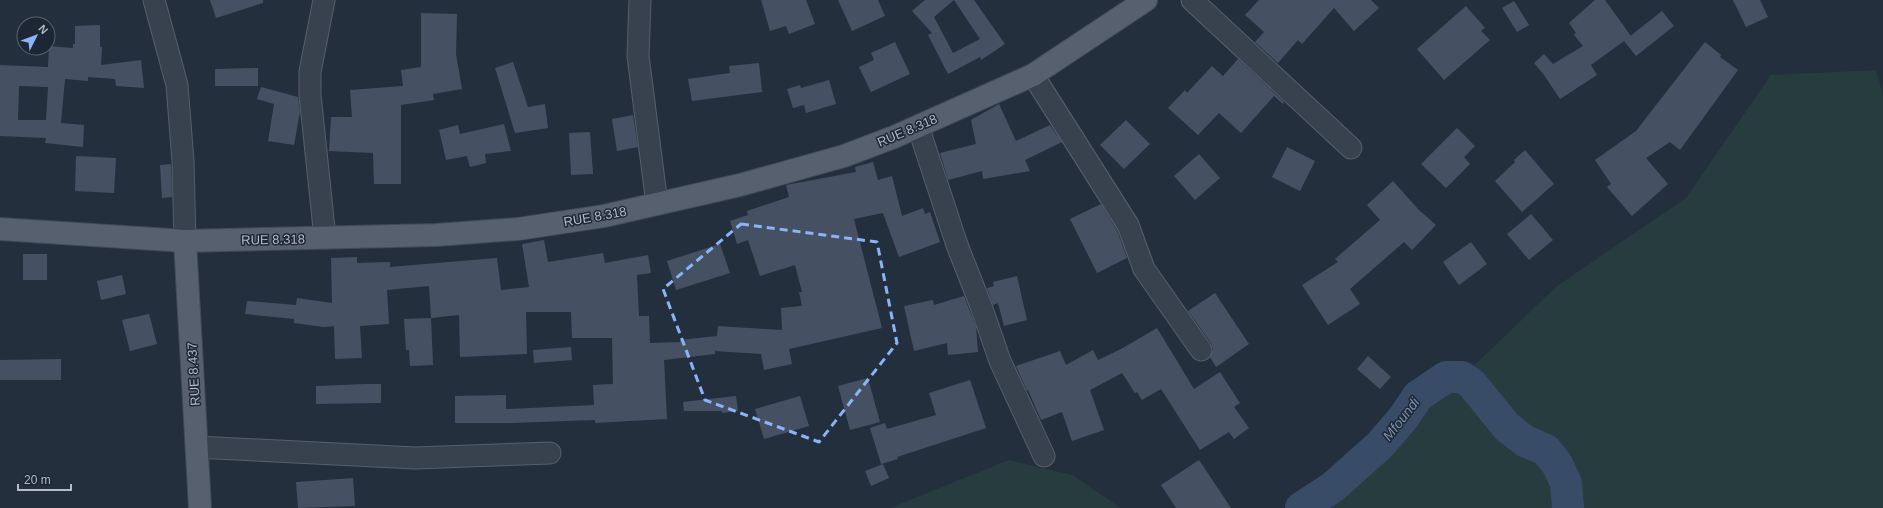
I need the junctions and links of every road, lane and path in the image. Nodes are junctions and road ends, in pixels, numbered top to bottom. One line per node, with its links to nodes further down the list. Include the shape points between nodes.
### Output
1 (154, 0): 12 (street, via 177,85 183,161)
2 (324, 0): 11 (street, via 310,72 310,95)
3 (640, 0): 9 (street, via 638,56)
4 (1146, 0): 6 (main road, RUE 8.318)
5 (1192, 0): 8 (street)
6 (1034, 75): 7 (main road, RUE 8.318); 13 (street, via 1128,225 1144,269)
7 (918, 126): 9 (main road, RUE 8.318, via 844,156 740,185); 16 (street, via 957,245 1000,361)
8 (1351, 148)
9 (657, 204): 11 (main road, RUE 8.318, via 604,216 518,229 436,235)
10 (0, 229): 12 (main road, RUE 8.318)
11 (325, 238): 12 (main road, RUE 8.318)
12 (185, 241): 14 (main road, RUE 8.437)
13 (1201, 350)
14 (197, 447): 15 (street, via 415,458); 17 (main road, RUE 8.437)
15 (550, 453)
16 (1044, 456)
17 (200, 508)

